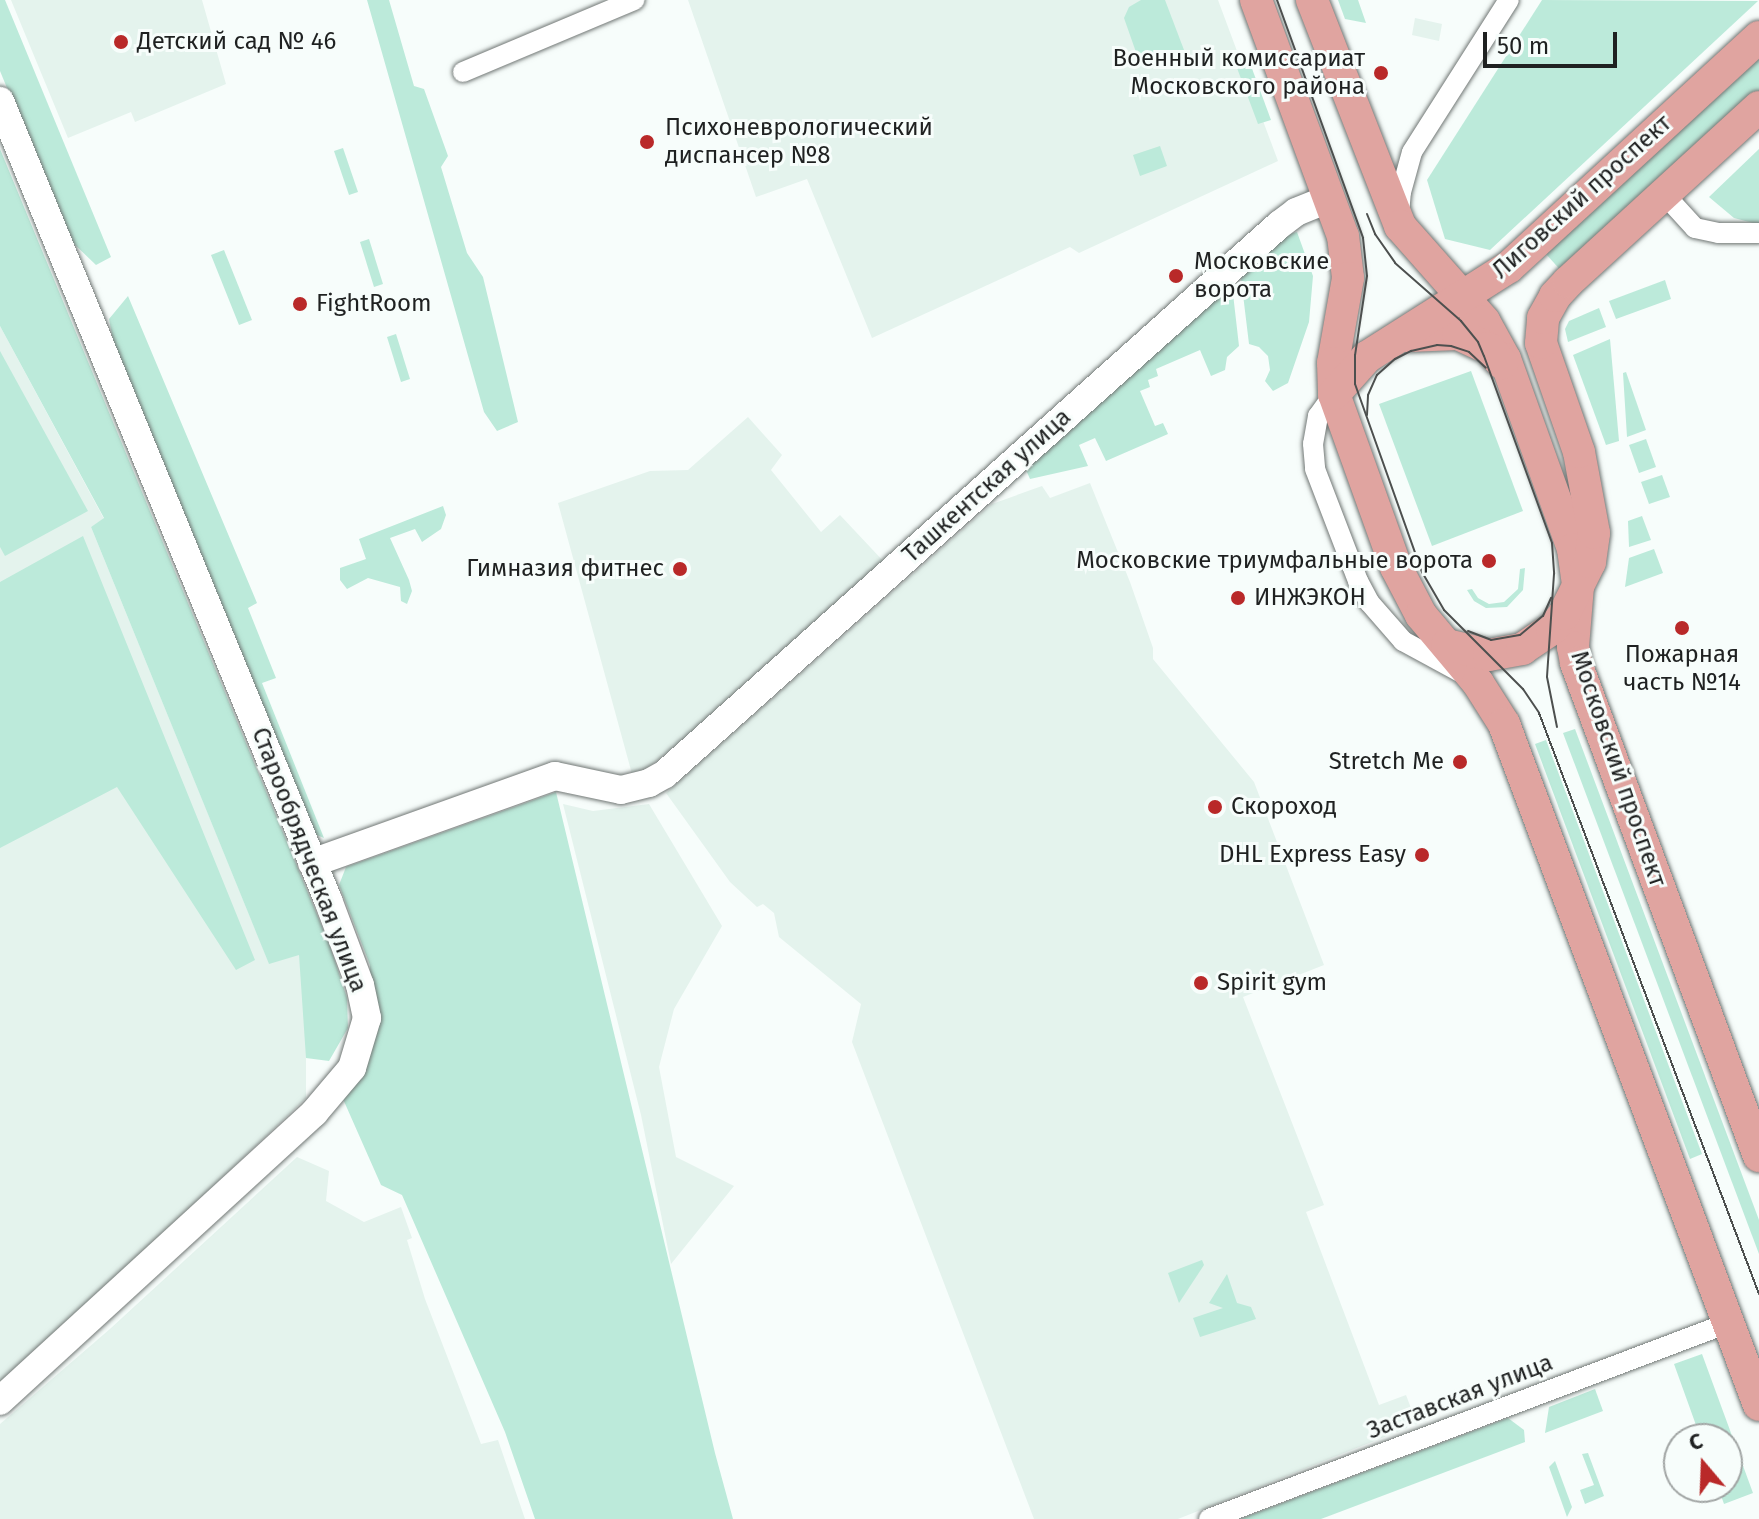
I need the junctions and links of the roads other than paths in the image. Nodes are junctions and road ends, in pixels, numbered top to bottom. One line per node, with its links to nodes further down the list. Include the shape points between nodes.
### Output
1 (634, 0): 6 (street)
2 (1256, 0): 12 (main road)
3 (1312, 0): 10 (main road, Московский проспект)
4 (1509, 0): 9 (street)
5 (1759, 37): 15 (main road, Лиговский проспект, via 1514,262)
6 (463, 72)
7 (0, 101): 22 (street, Старообрядческая улица)
8 (1759, 107): 11 (main road)
9 (1412, 152): 10 (street, via 1392,159); 13 (street, via 1399,204)
10 (1370, 156): 13 (main road, Московский проспект)
11 (1664, 194): 14 (street, via 1695,228); 19 (main road, via 1555,296 1541,325 1541,343 1579,452 1591,507 1590,562)
12 (1330, 198): 18 (main road, via 1343,236 1348,278 1333,363); 22 (street, Ташкентская улица, via 1282,222 665,774 649,783 610,790 555,776)
13 (1400, 226): 15 (main road, Московский проспект)
14 (1759, 233)
15 (1464, 298): 16 (main road, Лиговский проспект); 17 (main road, Московский проспект, via 1492,333)
16 (1392, 340): 17 (main road, via 1438,333 1472,339 1500,359); 18 (main road, Лиговский проспект, via 1367,357)
17 (1512, 380): 19 (main road, Московский проспект, via 1567,527)
18 (1334, 394): 20 (main road, via 1405,588); 21 (street, via 1318,416 1315,469 1369,602 1403,641)
19 (1578, 586): 20 (main road, via 1552,629 1522,649 1489,655); 23 (main road, Московский проспект, via 1576,663)
20 (1447, 645): 21 (main road)
21 (1478, 683): 24 (main road, via 1511,742)
22 (312, 863): 25 (street, Старообрядческая улица, via 365,1001 364,1035 352,1068 314,1113)
23 (1759, 1156)
24 (1728, 1323): 26 (main road); 27 (street, Заставская улица)
25 (0, 1401)
26 (1759, 1405)
27 (1209, 1519)

